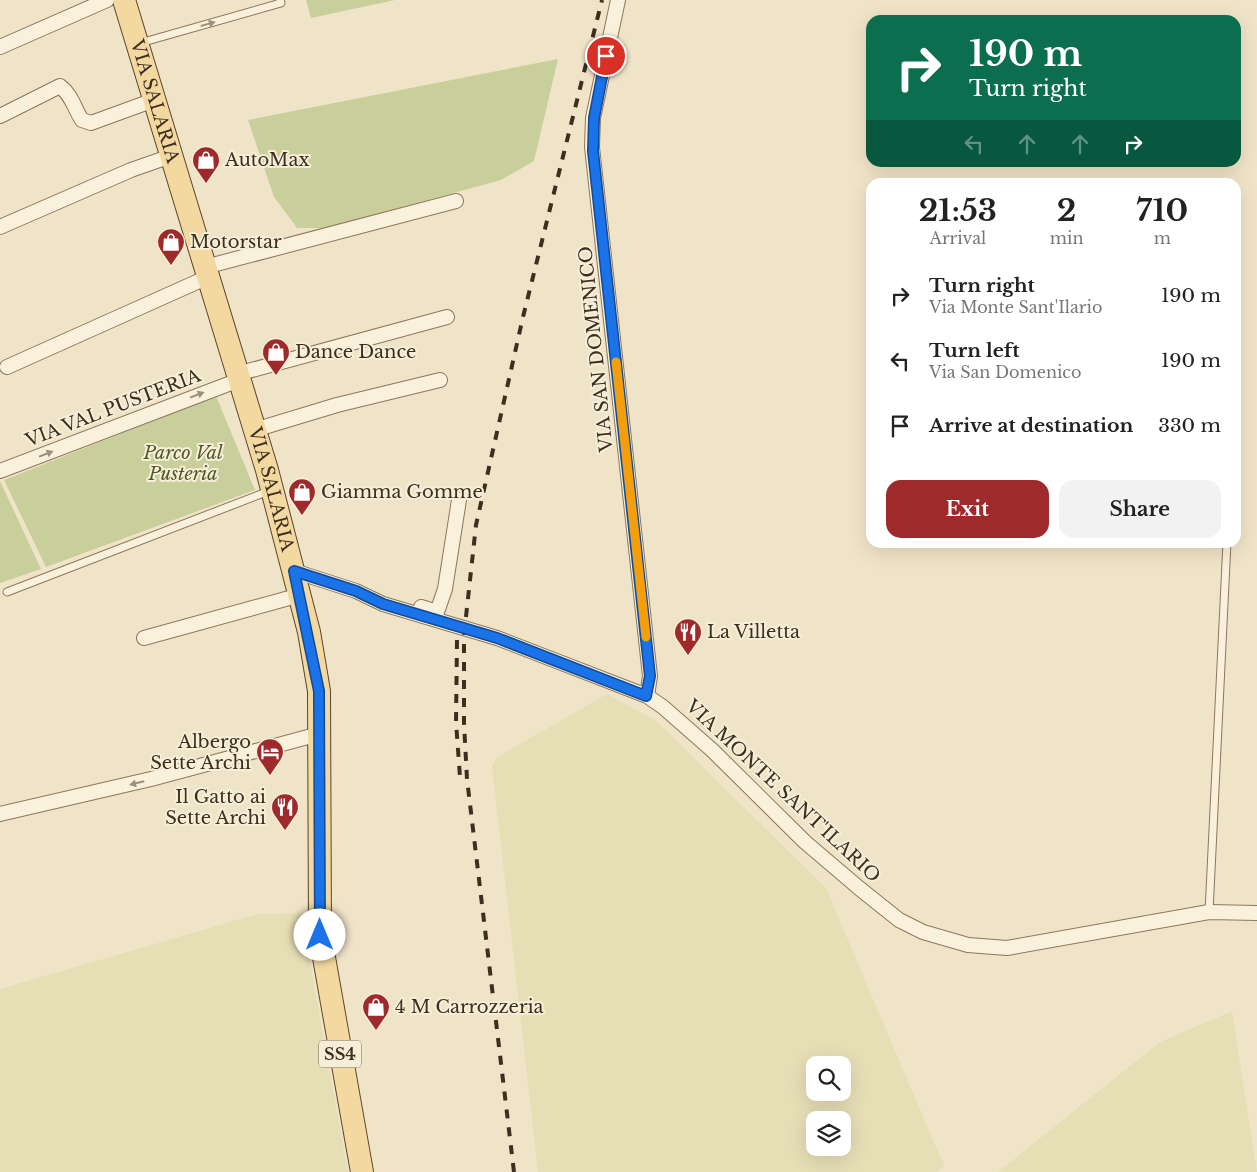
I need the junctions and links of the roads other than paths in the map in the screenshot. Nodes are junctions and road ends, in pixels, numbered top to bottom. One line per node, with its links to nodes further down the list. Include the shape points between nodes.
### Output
1 (107, 0): 6 (street)
2 (124, 0): 5 (main road, VIA SALARIA / SS4)
3 (280, 0): 5 (lane, one-way to 3, via 281,3)
4 (618, 0): 27 (street, VIA SAN DOMENICO, via 594,113 592,147 650,676)
5 (137, 44): 7 (main road, VIA SALARIA / SS4)
6 (0, 47)
7 (154, 100): 8 (street, via 91,123 82,120 69,93 60,86); 9 (main road, VIA SALARIA / SS4)
8 (0, 116)
9 (171, 156): 11 (street); 12 (main road, VIA SALARIA / SS4)
10 (456, 201): 12 (street)
11 (0, 227)
12 (206, 272): 14 (street); 15 (main road, VIA SALARIA / SS4)
13 (446, 316): 15 (street, VIA VAL PUSTERIA)
14 (7, 367)
15 (238, 377): 17 (main road, VIA SALARIA / SS4); 18 (street, VIA VAL PUSTERIA, one-way to 15)
16 (440, 380): 17 (street)
17 (254, 430): 19 (main road, VIA SALARIA / SS4)
18 (0, 472)
19 (272, 490): 22 (main road, VIA SALARIA / SS4); 23 (lane)
20 (460, 500): 25 (street, via 445,589 437,612 379,595)
21 (1227, 548): 30 (lane)
22 (294, 571): 24 (main road, VIA SALARIA / SS4); 25 (street, VIA MONTE SANT'ILARIO)
23 (7, 592)
24 (300, 595): 26 (street); 28 (main road, VIA SALARIA / SS4, via 319,691)
25 (371, 598): 27 (street, VIA MONTE SANT'ILARIO, via 497,638)
26 (144, 638)
27 (646, 696): 30 (street, VIA MONTE SANT'ILARIO, via 712,750 805,842 859,888 899,920 924,932 968,946 1007,948)
28 (319, 734): 29 (street, one-way to 29, via 151,779); 32 (main road, VIA SALARIA / SS4, via 320,935)
29 (0, 814)
30 (1209, 912): 31 (street, VIA MONTE SANT'ILARIO)
31 (1257, 913)
32 (362, 1172)

